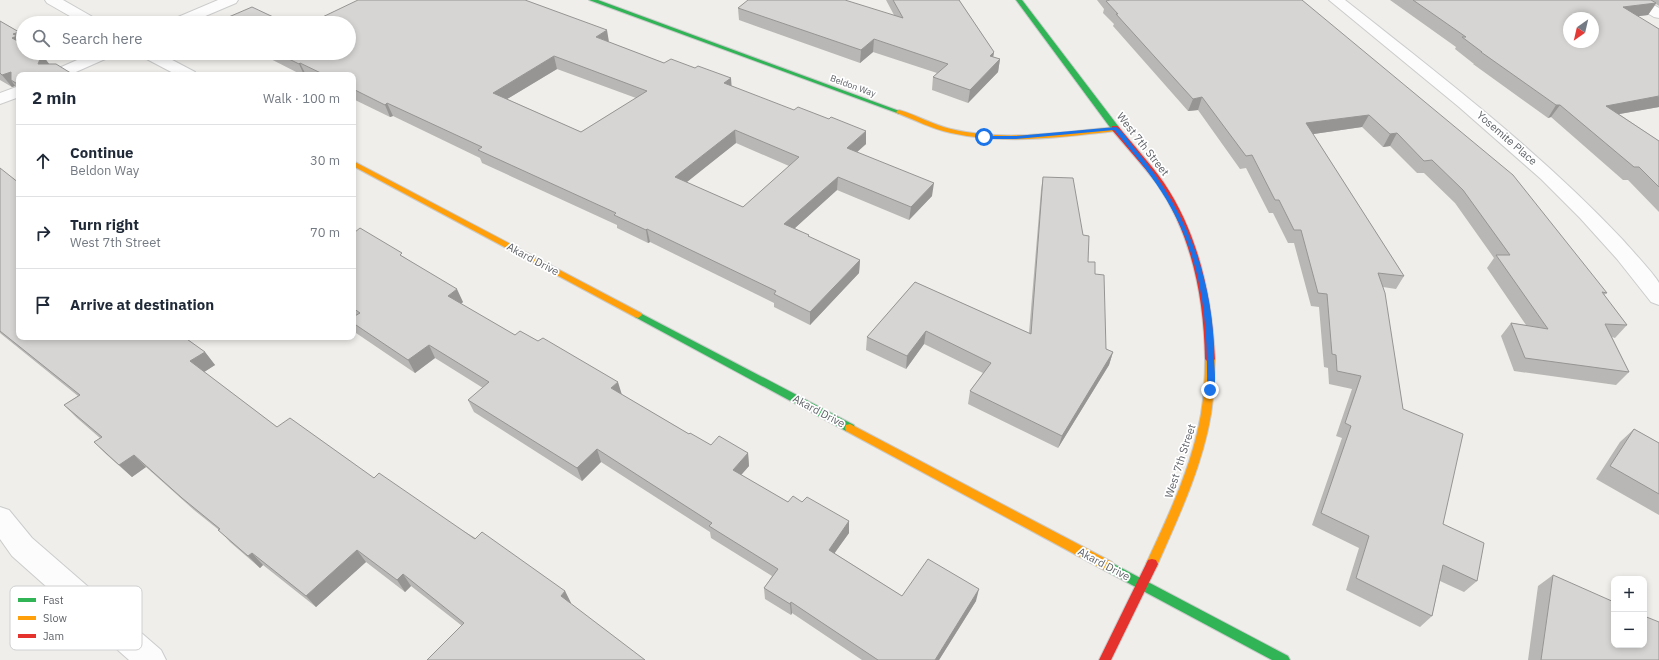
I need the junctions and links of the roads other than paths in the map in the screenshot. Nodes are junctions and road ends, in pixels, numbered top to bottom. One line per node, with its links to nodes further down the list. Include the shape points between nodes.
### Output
1 (52, 0): 8 (street)
2 (231, 0): 9 (street)
3 (592, 0): 16 (street, Beldon Way, via 950,131 984,137 1016,138)
4 (1019, 0): 16 (street, West 7th Street)
5 (1336, 0): 18 (street, Yosemite Place, via 1521,148 1583,208 1639,270)
6 (1635, 0): 7 (street)
7 (1659, 14)
8 (81, 16)
9 (193, 16)
10 (90, 60): 12 (street)
11 (160, 60): 13 (street)
12 (63, 72)
13 (182, 72)
14 (16, 92): 15 (street)
15 (0, 99)
16 (1116, 129): 20 (street, West 7th Street, via 1164,191 1185,229 1197,262 1206,301 1211,343 1210,390 1202,440 1187,486)
17 (356, 165): 20 (street, Akard Drive)
18 (1659, 297)
19 (0, 518): 21 (street, via 22,547)
20 (1143, 584): 24 (street, West 7th Street); 25 (street, Akard Drive)
21 (66, 586)
22 (139, 650): 23 (street)
23 (150, 660)
24 (1105, 660)
25 (1284, 660)

